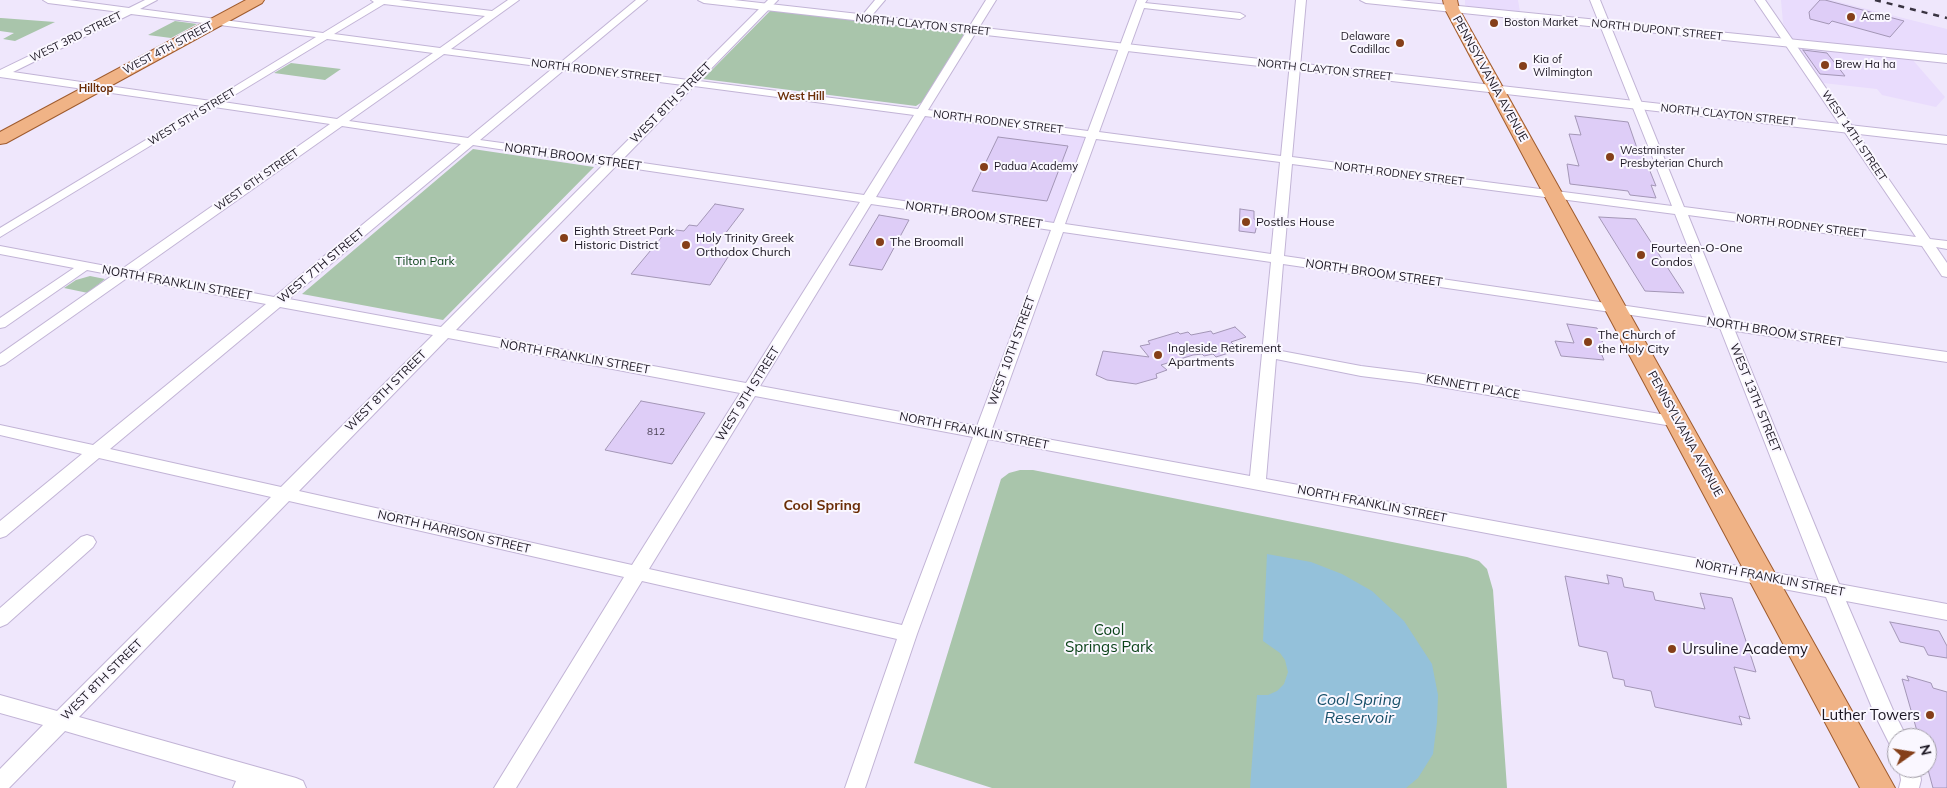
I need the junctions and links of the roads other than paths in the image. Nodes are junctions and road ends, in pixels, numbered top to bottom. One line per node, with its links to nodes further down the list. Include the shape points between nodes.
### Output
1 (48, 0): 17 (street, NORTH RODNEY STREET)
2 (152, 0): 17 (street, WEST 3RD STREET)
3 (257, 0): 21 (main road, WEST 4TH STREET)
4 (381, 0): 18 (street); 24 (street, WEST 5TH STREET)
5 (514, 0): 18 (street, WEST 6TH STREET)
6 (642, 0): 29 (street, WEST 7TH STREET)
7 (704, 0): 15 (street, NORTH CLAYTON STREET)
8 (880, 0): 20 (street)
9 (991, 0): 23 (street, WEST 9TH STREET)
10 (1302, 0): 30 (street)
11 (1366, 0): 16 (street, NORTH DUPONT STREET)
12 (1595, 0): 22 (street, WEST 13TH STREET)
13 (1760, 0): 25 (street, WEST 14TH STREET)
14 (1141, 2): 19 (street); 26 (street, WEST 10TH STREET)
15 (769, 4): 20 (street, NORTH CLAYTON STREET); 32 (street, WEST 8TH STREET)
16 (1451, 4): 22 (street, NORTH DUPONT STREET); 34 (main road, PENNSYLVANIA AVENUE)
17 (130, 10): 21 (street, NORTH RODNEY STREET); 31 (street, WEST 3RD STREET)
18 (494, 14): 27 (street, WEST 6TH STREET)
19 (1240, 16)
20 (865, 18): 23 (street, NORTH CLAYTON STREET)
21 (217, 22): 24 (street, NORTH RODNEY STREET); 33 (main road, WEST 4TH STREET)
22 (1605, 24): 25 (street, NORTH DUPONT STREET); 36 (street, WEST 13TH STREET)
23 (973, 30): 26 (street, NORTH CLAYTON STREET); 37 (street, WEST 9TH STREET)
24 (325, 36): 27 (street, NORTH RODNEY STREET); 35 (street, WEST 5TH STREET)
25 (1790, 43): 28 (street, NORTH DUPONT STREET); 39 (street, WEST 14TH STREET)
26 (1124, 47): 30 (street, NORTH CLAYTON STREET); 40 (street, WEST 10TH STREET)
27 (442, 51): 29 (street, NORTH RODNEY STREET); 38 (street, WEST 6TH STREET)
28 (1947, 59)
29 (562, 66): 32 (street, NORTH RODNEY STREET); 43 (street, WEST 7TH STREET)
30 (1295, 66): 34 (street, NORTH CLAYTON STREET); 44 (street)
31 (1, 74): 33 (street, NORTH BROOM STREET)
32 (691, 83): 37 (street, NORTH RODNEY STREET); 45 (street, WEST 8TH STREET)
33 (96, 87): 35 (street, NORTH BROOM STREET); 41 (main road, WEST 4TH STREET)
34 (1496, 89): 36 (street, NORTH CLAYTON STREET); 46 (main road, PENNSYLVANIA AVENUE)
35 (212, 104): 38 (street, NORTH BROOM STREET); 50 (street, WEST 5TH STREET)
36 (1637, 105): 39 (street, NORTH CLAYTON STREET); 48 (street, WEST 13TH STREET)
37 (922, 112): 40 (street, NORTH RODNEY STREET); 47 (street, WEST 9TH STREET)
38 (339, 123): 43 (street, NORTH BROOM STREET); 56 (street, WEST 6TH STREET)
39 (1848, 128): 42 (street, NORTH CLAYTON STREET); 51 (street, WEST 14TH STREET)
40 (1092, 134): 44 (street, NORTH RODNEY STREET); 49 (street, WEST 10TH STREET)
41 (0, 139)
42 (1947, 140)
43 (470, 142): 45 (street, NORTH BROOM STREET); 58 (street, WEST 7TH STREET)
44 (1287, 160): 46 (street, NORTH RODNEY STREET); 54 (street)
45 (612, 162): 47 (street, NORTH BROOM STREET); 62 (street, WEST 8TH STREET)
46 (1553, 194): 48 (street, NORTH RODNEY STREET); 59 (main road, PENNSYLVANIA AVENUE)
47 (868, 200): 49 (street, NORTH BROOM STREET); 66 (street, WEST 9TH STREET)
48 (1680, 210): 51 (street, NORTH RODNEY STREET); 61 (street, WEST 13TH STREET)
49 (1058, 227): 54 (street, NORTH BROOM STREET); 69 (street, WEST 10TH STREET)
50 (0, 233)
51 (1926, 242): 52 (street, NORTH RODNEY STREET); 57 (street, WEST 14TH STREET)
52 (1947, 245)
53 (0, 250): 55 (street, NORTH FRANKLIN STREET)
54 (1278, 259): 59 (street, NORTH BROOM STREET); 63 (street)
55 (85, 266): 56 (street, NORTH FRANKLIN STREET); 60 (street)
56 (125, 273): 58 (street, NORTH FRANKLIN STREET); 65 (street, WEST 6TH STREET)
57 (1947, 273)
58 (277, 302): 62 (street, NORTH FRANKLIN STREET); 70 (street, WEST 7TH STREET)
59 (1616, 308): 61 (street, NORTH BROOM STREET); 67 (main road, PENNSYLVANIA AVENUE)
60 (0, 324)
61 (1725, 324): 64 (street, NORTH BROOM STREET); 77 (street, WEST 13TH STREET)
62 (444, 333): 66 (street, NORTH FRANKLIN STREET); 72 (street, WEST 8TH STREET)
63 (1269, 354): 67 (street, KENNETT PLACE); 71 (street)
64 (1947, 357)
65 (0, 361)
66 (751, 389): 69 (street, NORTH FRANKLIN STREET); 75 (street, WEST 9TH STREET)
67 (1678, 422): 76 (main road, PENNSYLVANIA AVENUE)
68 (0, 430): 70 (street, NORTH HARRISON STREET)
69 (982, 432): 71 (street, NORTH FRANKLIN STREET); 80 (street, WEST 10TH STREET)
70 (96, 452): 72 (street, NORTH HARRISON STREET); 73 (street, WEST 7TH STREET)
71 (1257, 483): 76 (street, NORTH FRANKLIN STREET)
72 (284, 494): 75 (street, NORTH HARRISON STREET); 82 (street, WEST 8TH STREET)
73 (0, 531)
74 (87, 542): 79 (street)
75 (637, 573): 80 (street, NORTH HARRISON STREET); 87 (street, WEST 9TH STREET)
76 (1763, 577): 77 (street, NORTH FRANKLIN STREET); 89 (main road, PENNSYLVANIA AVENUE)
77 (1832, 590): 78 (street, NORTH FRANKLIN STREET); 83 (street, WEST 13TH STREET)
78 (1947, 612)
79 (0, 619)
80 (908, 634): 88 (street, WEST 10TH STREET)
81 (0, 704): 82 (street)
82 (61, 722): 84 (street); 85 (street, WEST 8TH STREET)
83 (1892, 728)
84 (248, 782): 86 (street)
85 (0, 783)
86 (296, 788)
87 (504, 788)
88 (855, 788)
89 (1878, 788)

